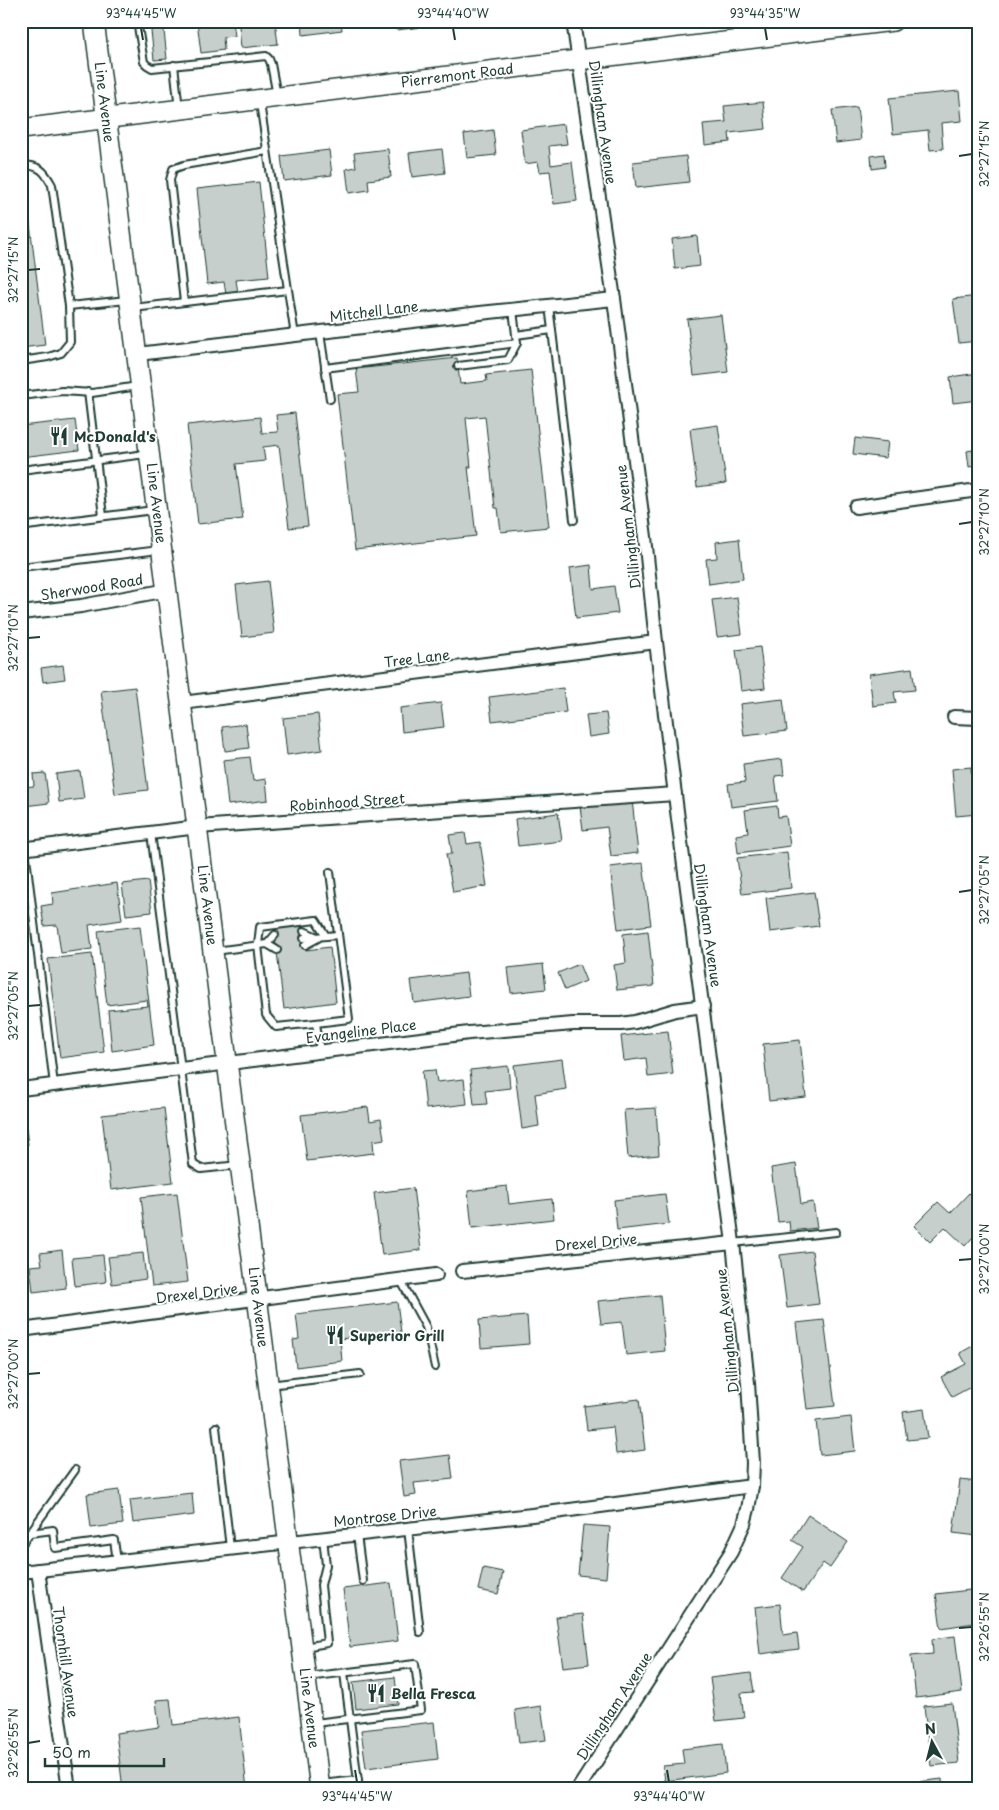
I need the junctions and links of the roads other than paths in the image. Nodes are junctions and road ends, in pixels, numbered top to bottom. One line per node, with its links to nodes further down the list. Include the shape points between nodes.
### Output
1 (94, 21): 9 (main road, Line Avenue)
2 (137, 21): 6 (lane, via 146,65 152,68)
3 (573, 21): 5 (street, Dillingham Avenue)
4 (893, 21): 5 (main road, Pierremont Road)
5 (579, 60): 7 (main road, Pierremont Road); 14 (street, Dillingham Avenue)
6 (174, 65): 7 (lane, via 266,56 271,64); 8 (lane)
7 (268, 98): 8 (main road, Pierremont Road); 11 (lane)
8 (179, 109): 9 (main road, Pierremont Road)
9 (107, 118): 10 (main road, Pierremont Road); 16 (main road, Line Avenue)
10 (21, 128)
11 (267, 151): 13 (lane); 15 (lane, via 173,169 170,180)
12 (21, 166): 17 (lane, via 33,165 45,172 52,185)
13 (288, 290): 15 (lane); 23 (lane)
14 (614, 299): 18 (street, Mitchell Lane); 48 (street, Dillingham Avenue)
15 (184, 302): 16 (lane)
16 (131, 303): 17 (lane); 25 (main road, Line Avenue)
17 (69, 306): 28 (lane, via 70,342 61,353)
18 (549, 306): 19 (street, Mitchell Lane); 20 (lane)
19 (513, 310): 21 (street, Mitchell Lane); 22 (lane)
20 (552, 330): 22 (lane); 42 (lane)
21 (320, 333): 23 (street, Mitchell Lane); 30 (lane)
22 (516, 335): 24 (lane)
23 (295, 336): 25 (street, Mitchell Lane)
24 (518, 343): 26 (lane); 29 (lane, via 508,360)
25 (138, 354): 31 (main road, Line Avenue)
26 (438, 354): 27 (lane); 30 (lane)
27 (444, 359)
28 (21, 360)
29 (458, 366)
30 (326, 368): 34 (lane)
31 (142, 386): 32 (lane); 35 (main road, Line Avenue)
32 (88, 392): 33 (lane, via 62,391); 36 (lane)
33 (21, 396)
34 (330, 399)
35 (150, 453): 36 (lane); 40 (main road, Line Avenue)
36 (96, 461): 37 (lane); 41 (lane)
37 (21, 470)
38 (978, 490): 39 (street)
39 (856, 507)
40 (157, 509): 41 (lane); 44 (main road, Line Avenue)
41 (102, 516): 43 (lane, via 27,526)
42 (574, 520)
43 (21, 524)
44 (162, 549): 45 (lane); 46 (main road, Line Avenue)
45 (21, 567)
46 (168, 590): 47 (street, Sherwood Road); 49 (main road, Line Avenue)
47 (21, 614)
48 (656, 642): 49 (street, Tree Lane); 52 (street, Dillingham Avenue)
49 (182, 703): 53 (main road, Line Avenue)
50 (954, 717): 51 (street)
51 (978, 718)
52 (675, 794): 53 (street, Robinhood Street); 64 (street, Dillingham Avenue)
53 (198, 827): 54 (street, Robinhood Street); 63 (main road, Line Avenue)
54 (151, 833): 55 (street, Robinhood Street); 68 (lane)
55 (23, 849): 69 (lane)
56 (330, 872): 57 (lane)
57 (338, 934): 58 (lane); 65 (lane, via 349,1019)
58 (322, 937): 58 (lane, via 304,938); 61 (lane, via 316,920 260,927)
59 (276, 939): 60 (lane)
60 (267, 944): 61 (lane); 62 (lane)
61 (258, 945): 63 (lane); 65 (lane, via 266,1015 276,1027)
62 (277, 950)
63 (214, 952): 67 (main road, Line Avenue)
64 (704, 1006): 66 (street, Evangeline Place, via 621,1024 519,1028); 73 (street, Dillingham Avenue)
65 (316, 1023): 66 (lane)
66 (320, 1052): 67 (street, Evangeline Place)
67 (228, 1063): 68 (street, Evangeline Place); 71 (main road, Line Avenue)
68 (182, 1069): 69 (street, Evangeline Place); 71 (lane, via 193,1164 201,1169)
69 (54, 1085): 70 (street, Evangeline Place)
70 (21, 1089)
71 (241, 1164): 77 (main road, Line Avenue)
72 (836, 1232): 73 (lane)
73 (734, 1243): 74 (street, Drexel Drive); 84 (street, Dillingham Avenue, via 748,1383)
74 (462, 1271)
75 (436, 1275): 76 (street, Drexel Drive)
76 (400, 1280): 77 (street, Drexel Drive); 79 (lane, via 426,1327)
77 (258, 1300): 78 (street, Drexel Drive); 81 (main road, Line Avenue)
78 (21, 1330)
79 (435, 1367)
80 (360, 1374): 81 (lane)
81 (269, 1384): 89 (main road, Line Avenue)
82 (216, 1427): 91 (lane)
83 (76, 1470): 86 (lane)
84 (752, 1486): 85 (street, Montrose Drive); 106 (street, Dillingham Avenue, via 744,1524 731,1552)
85 (408, 1529): 87 (street, Montrose Drive); 96 (lane)
86 (30, 1533): 90 (lane); 92 (lane, via 53,1530 55,1548 114,1540)
87 (357, 1535): 88 (street, Montrose Drive); 95 (lane)
88 (323, 1537): 89 (street, Montrose Drive); 97 (lane, via 326,1565 321,1585 327,1643)
89 (289, 1541): 91 (street, Montrose Drive); 97 (main road, Line Avenue)
90 (21, 1545)
91 (230, 1548): 92 (street, Montrose Drive)
92 (117, 1561): 93 (street, Montrose Drive)
93 (38, 1570): 94 (street, Montrose Drive); 104 (street, Thornhill Avenue)
94 (21, 1572)
95 (363, 1580)
96 (420, 1632)
97 (302, 1647): 99 (main road, Line Avenue)
98 (344, 1673): 99 (lane); 100 (lane); 100 (lane, via 415,1664 421,1710)
99 (306, 1677): 101 (main road, Line Avenue)
100 (350, 1719): 101 (lane); 102 (lane)
101 (312, 1724): 103 (main road, Line Avenue)
102 (358, 1780): 103 (lane); 105 (lane)
103 (320, 1787)
104 (69, 1789)
105 (359, 1789)
106 (578, 1789)

